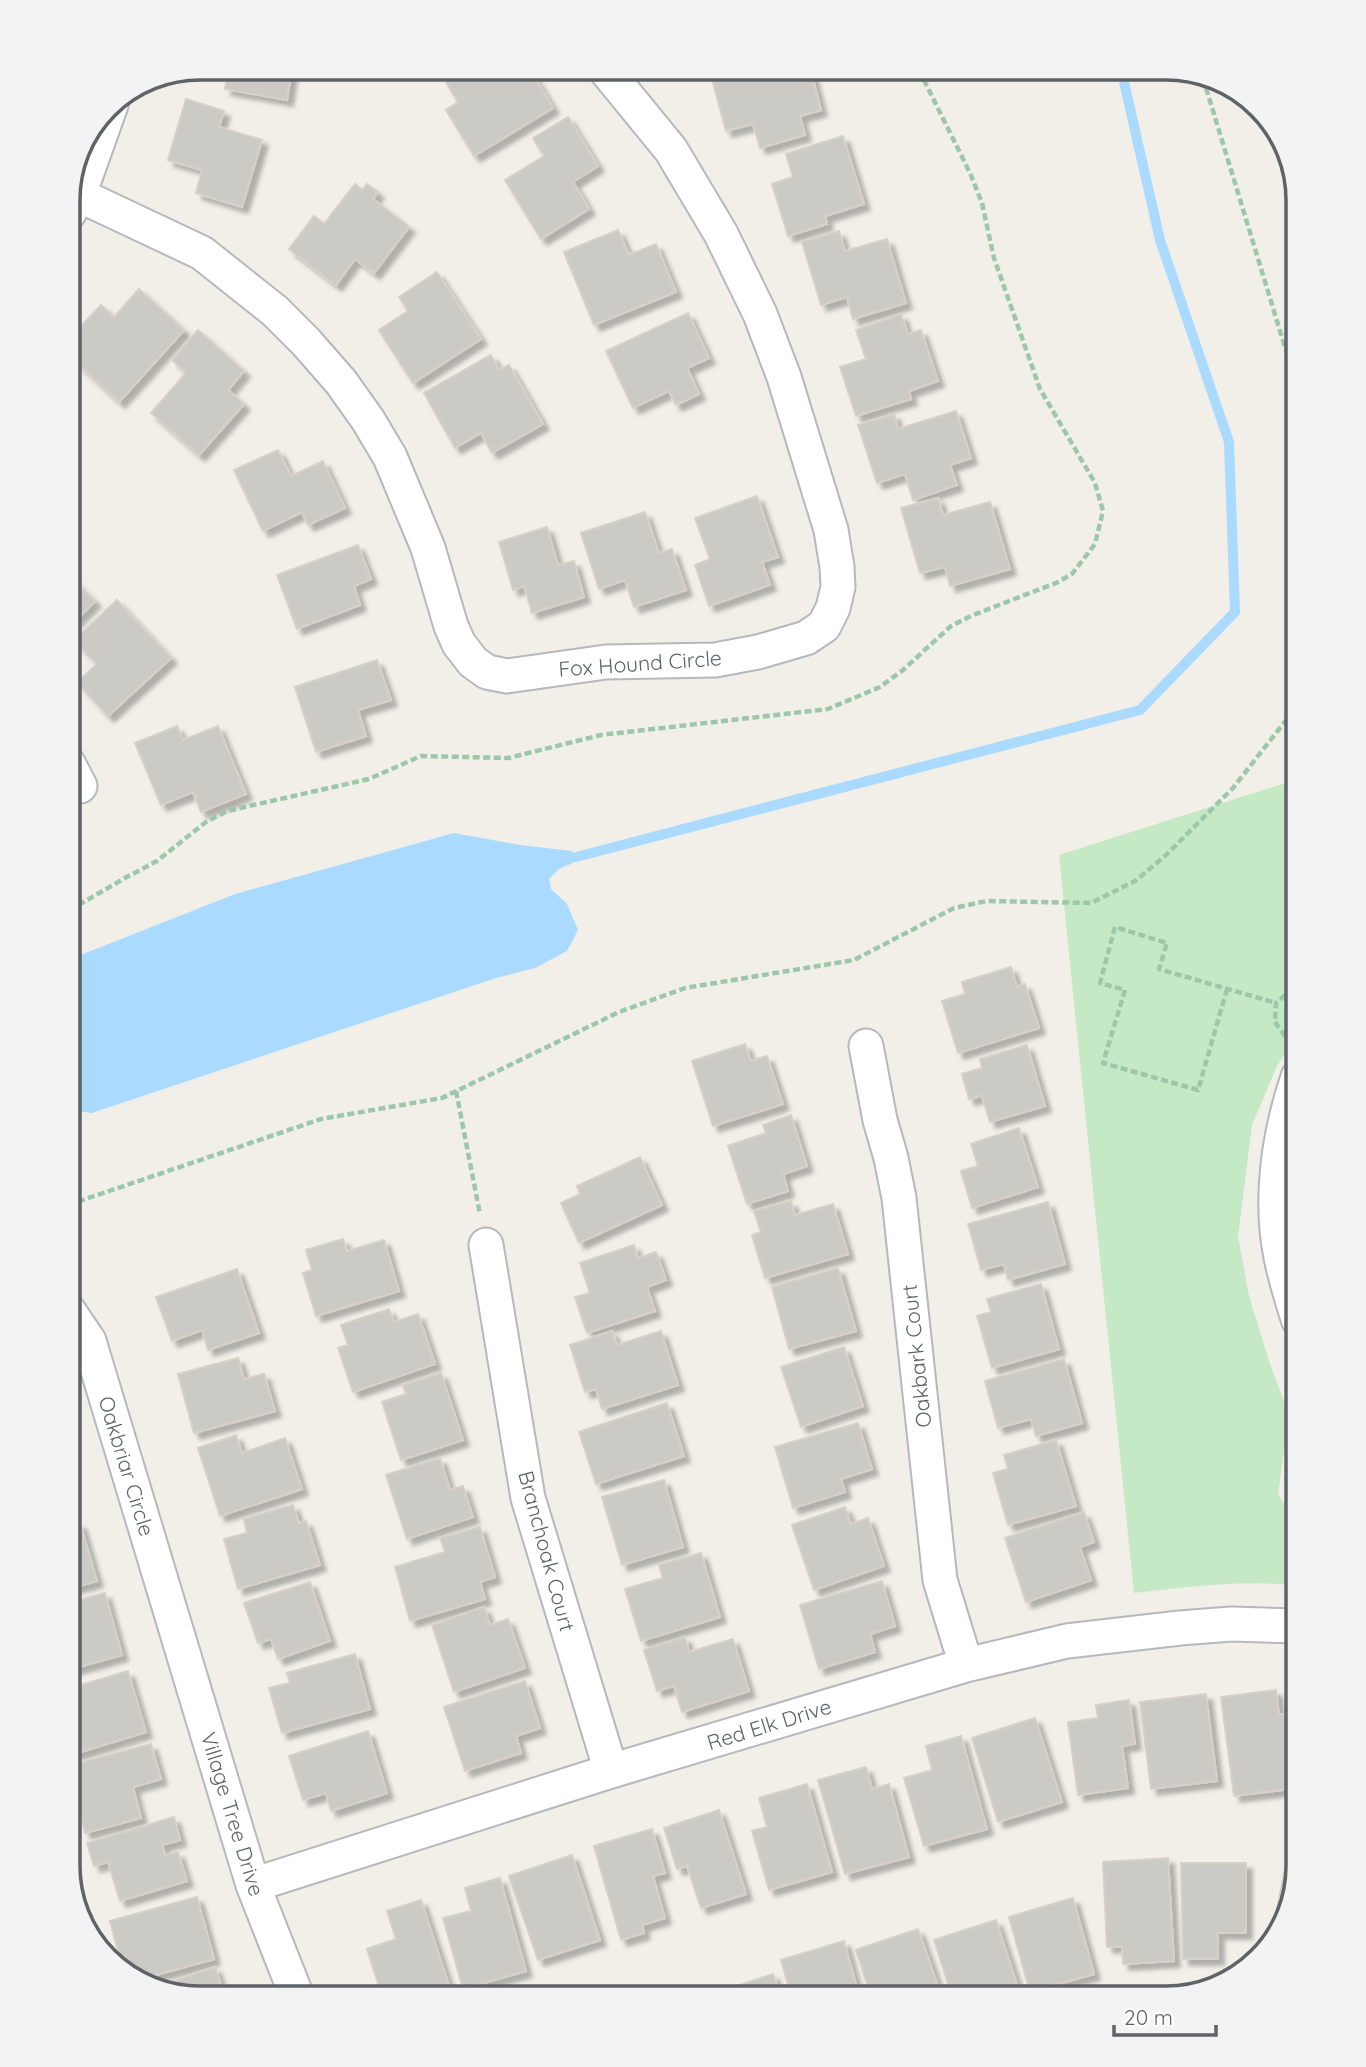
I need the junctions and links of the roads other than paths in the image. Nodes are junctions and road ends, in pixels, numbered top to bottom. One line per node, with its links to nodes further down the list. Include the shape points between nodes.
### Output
1 (614, 80): 4 (street, Fox Hound Circle, via 671,150 721,234 784,377 831,530 838,587 824,626 806,638 715,660 606,662 507,676 487,672 459,644 428,548 390,457 324,362 275,311 202,253)
2 (98, 139): 3 (street)
3 (84, 179)
4 (81, 207)
5 (866, 1046): 12 (street, Oakbark Court, via 899,1198 940,1580)
6 (1286, 1119): 8 (street, via 1276,1199)
7 (485, 1244): 13 (street, Branchoak Court, via 528,1498)
8 (1286, 1274)
9 (80, 1328): 10 (street, Oakbriar Circle, via 89,1341)
10 (175, 1626): 14 (street, Village Tree Drive)
11 (1286, 1626): 12 (street, Red Elk Drive, via 1231,1624 1079,1639)
12 (966, 1665): 13 (street, Red Elk Drive)
13 (611, 1771): 14 (street, Red Elk Drive)
14 (253, 1885): 15 (street, Village Tree Drive)
15 (293, 1986)

